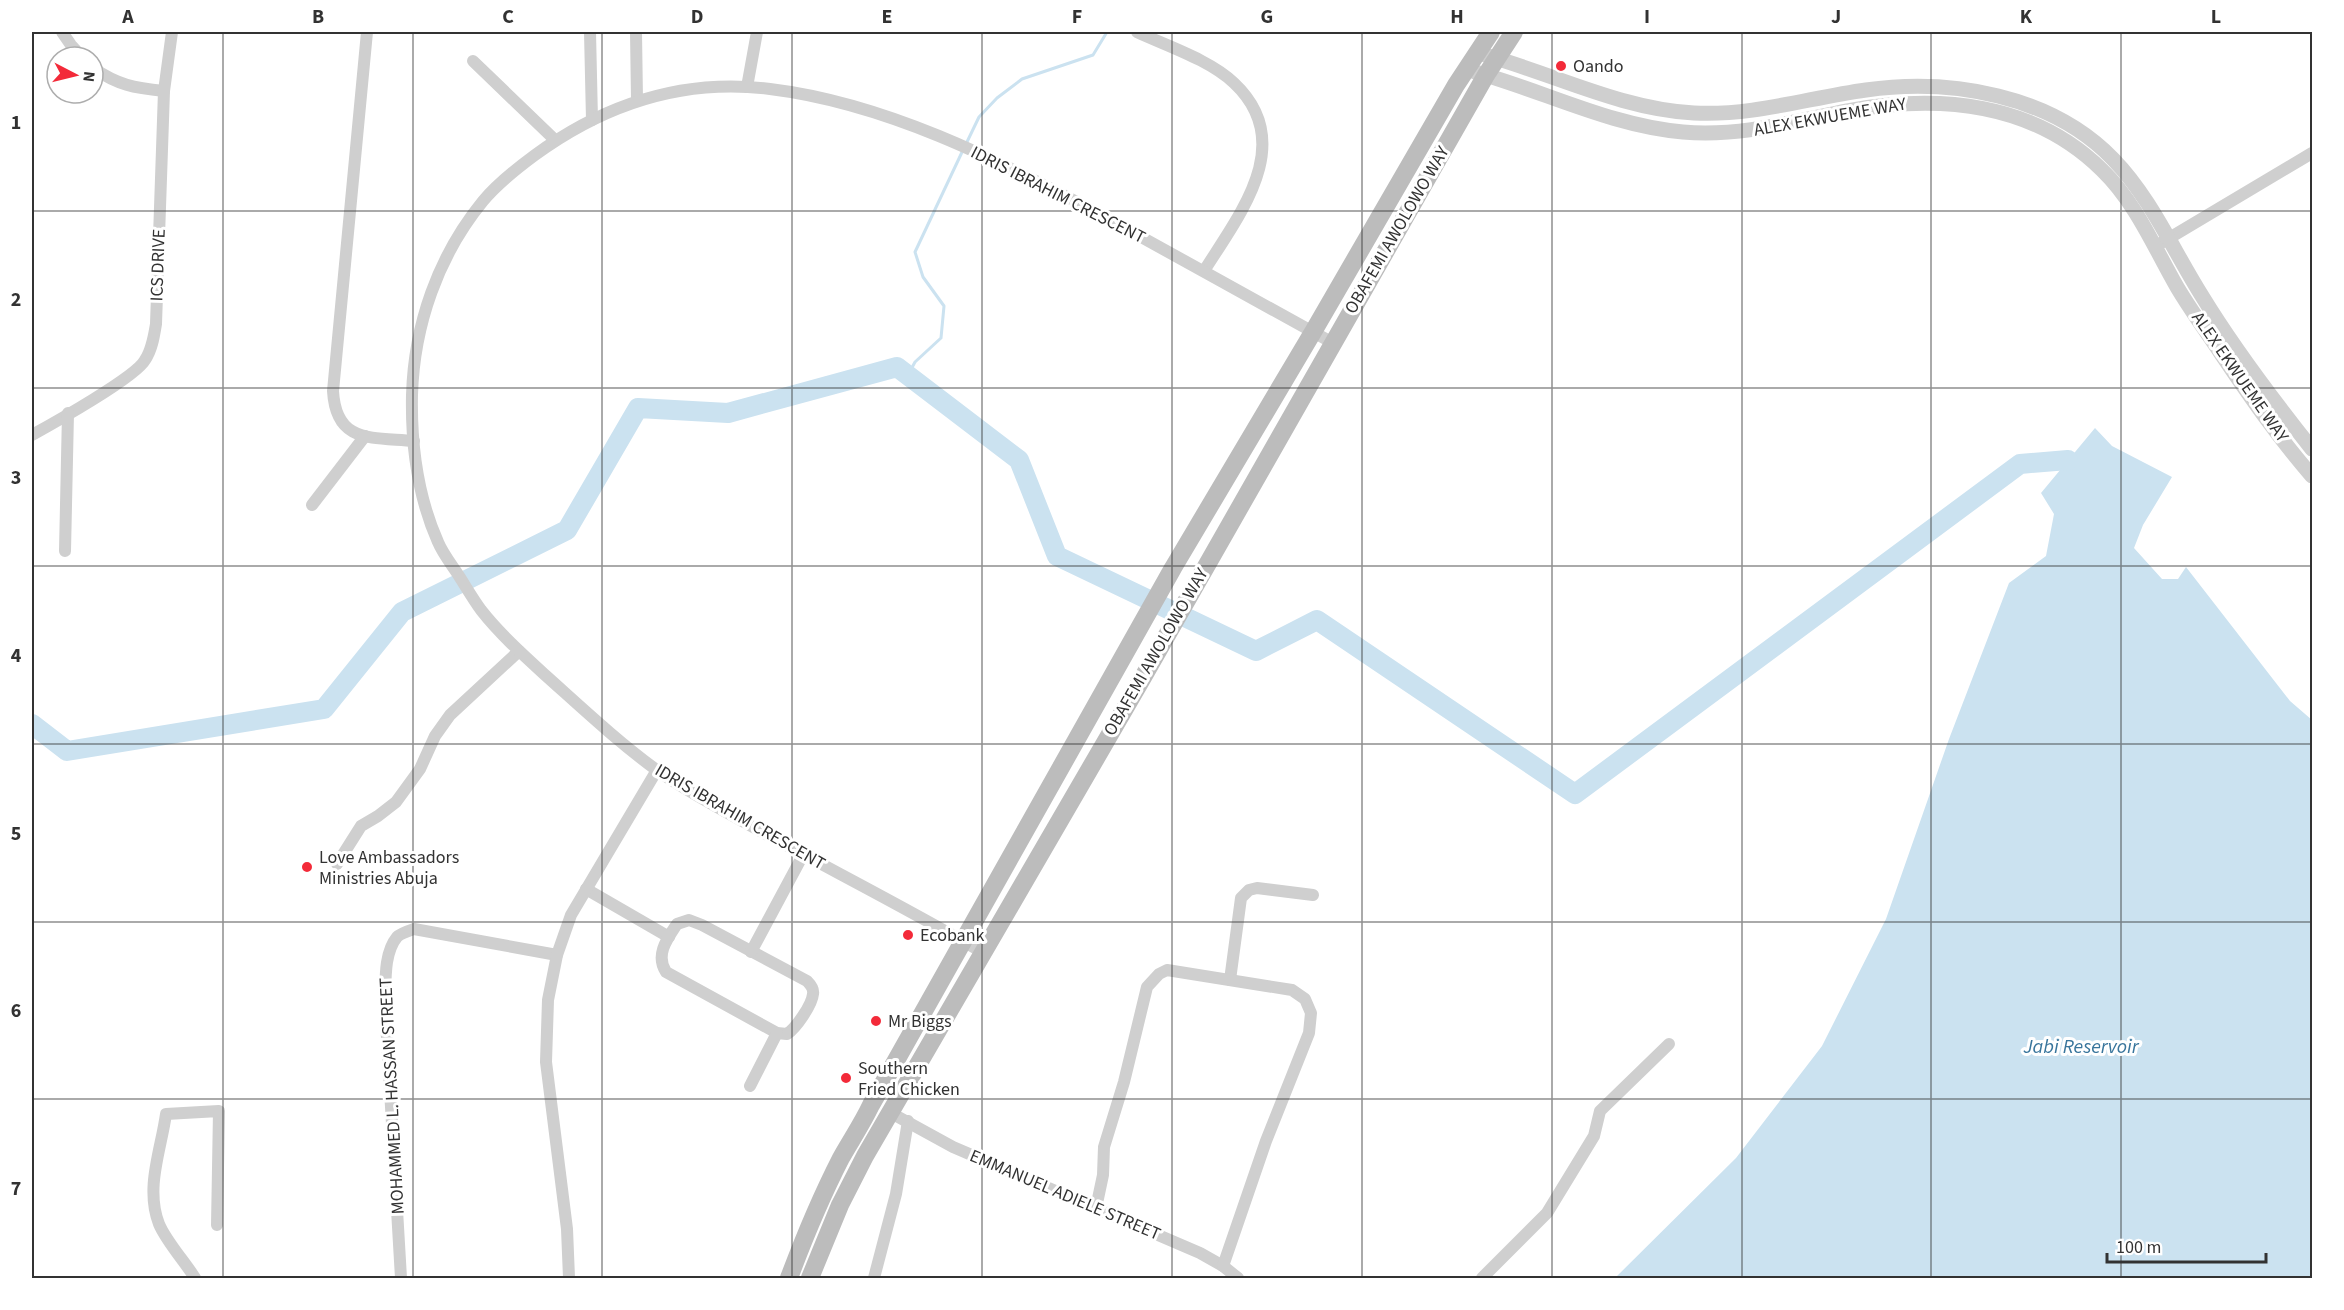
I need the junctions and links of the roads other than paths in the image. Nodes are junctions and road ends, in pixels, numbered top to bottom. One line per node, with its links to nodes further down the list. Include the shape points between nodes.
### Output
1 (62, 32): 10 (street)
2 (172, 32): 18 (street, ICS DRIVE)
3 (367, 32): 29 (street, via 333,391 339,420 349,430)
4 (590, 32): 20 (street)
5 (636, 32): 19 (street)
6 (757, 32): 17 (street)
7 (1137, 32): 24 (street, via 1206,64 1234,82 1253,106 1263,130 1257,179)
8 (1491, 32): 11 (main road, OBAFEMI AWOLOWO WAY)
9 (1514, 32): 12 (main road, OBAFEMI AWOLOWO WAY)
10 (71, 45)
11 (1478, 53): 12 (street, ALEX EKWUEME WAY); 14 (main road, OBAFEMI AWOLOWO WAY)
12 (1497, 58): 15 (main road, OBAFEMI AWOLOWO WAY); 23 (street, ALEX EKWUEME WAY, via 1620,99 1693,113 1776,108 1896,87 1954,87 2008,99 2054,117 2096,144 2130,178)
13 (473, 61): 21 (street)
14 (1467, 70): 15 (street, ALEX EKWUEME WAY); 25 (main road, OBAFEMI AWOLOWO WAY)
15 (1485, 75): 23 (street, ALEX EKWUEME WAY, via 1637,124 1684,133 1736,132 1869,107 1924,102 1996,111 2045,129 2086,156 2117,185); 26 (main road, OBAFEMI AWOLOWO WAY)
16 (105, 76): 18 (street, via 133,88)
17 (747, 87): 19 (street, IDRIS IBRAHIM CRESCENT, via 696,88); 24 (street, IDRIS IBRAHIM CRESCENT, via 861,109 955,143 1018,171)
18 (164, 91): 27 (street, ICS DRIVE, via 156,324 152,343 145,362 130,375)
19 (637, 100): 20 (street, IDRIS IBRAHIM CRESCENT)
20 (592, 120): 21 (street, IDRIS IBRAHIM CRESCENT)
21 (555, 140): 30 (street, IDRIS IBRAHIM CRESCENT, via 489,195 451,247 425,312 412,374)
22 (2313, 153): 23 (street)
23 (2162, 242): 31 (street, ALEX EKWUEME WAY, via 2247,364); 32 (street, ALEX EKWUEME WAY, via 2178,288 2252,400)
24 (1204, 271): 25 (street, IDRIS IBRAHIM CRESCENT)
25 (1313, 332): 26 (street, IDRIS IBRAHIM CRESCENT); 42 (main road, OBAFEMI AWOLOWO WAY, via 1173,568)
26 (1333, 343): 44 (main road, OBAFEMI AWOLOWO WAY)
27 (68, 413): 28 (street, ICS DRIVE); 34 (street)
28 (32, 435)
29 (365, 436): 30 (street); 33 (street)
30 (414, 441): 35 (street, IDRIS IBRAHIM CRESCENT, via 423,497 440,547 480,609)
31 (2313, 449)
32 (2313, 476)
33 (312, 504)
34 (65, 551)
35 (519, 651): 36 (street, IDRIS IBRAHIM CRESCENT); 38 (street, via 450,715 396,802 360,826)
36 (657, 770): 37 (street, IDRIS IBRAHIM CRESCENT); 39 (street)
37 (803, 855): 42 (street, IDRIS IBRAHIM CRESCENT); 43 (street)
38 (337, 864)
39 (586, 889): 41 (street); 45 (street)
40 (1313, 895): 46 (street, via 1257,888 1241,898)
41 (669, 937): 43 (street, via 677,924 689,920); 47 (street, via 661,953 666,972)
42 (964, 942): 44 (street, IDRIS IBRAHIM CRESCENT); 57 (main road, OBAFEMI AWOLOWO WAY, via 842,1156)
43 (752, 952): 47 (street, via 812,987 813,995 795,1029 787,1034)
44 (982, 952): 50 (main road, OBAFEMI AWOLOWO WAY)
45 (557, 955): 55 (street, MOHAMMED L. HASSAN STREET, via 414,928 398,935 392,945 385,1004); 56 (street, via 548,1000 546,1062 567,1229)
46 (1230, 980): 51 (street, via 1167,970 1147,987 1104,1147); 53 (street, via 1292,990 1305,999 1311,1013 1309,1033)
47 (777, 1033): 49 (street)
48 (1669, 1044): 61 (street, via 1600,1111 1594,1136 1547,1213)
49 (750, 1086)
50 (899, 1117): 51 (street, EMMANUEL ADIELE STREET, via 953,1147); 58 (main road, OBAFEMI AWOLOWO WAY, via 840,1205); 59 (street, via 896,1194)
51 (1096, 1208): 53 (street, EMMANUEL ADIELE STREET)
52 (217, 1225): 54 (street, via 219,1111 166,1114 153,1189 154,1208 160,1226)
53 (1223, 1266): 60 (street, EMMANUEL ADIELE STREET)
54 (195, 1278)
55 (400, 1278)
56 (569, 1278)
57 (789, 1278)
58 (810, 1278)
59 (874, 1278)
60 (1238, 1278)
61 (1482, 1278)

